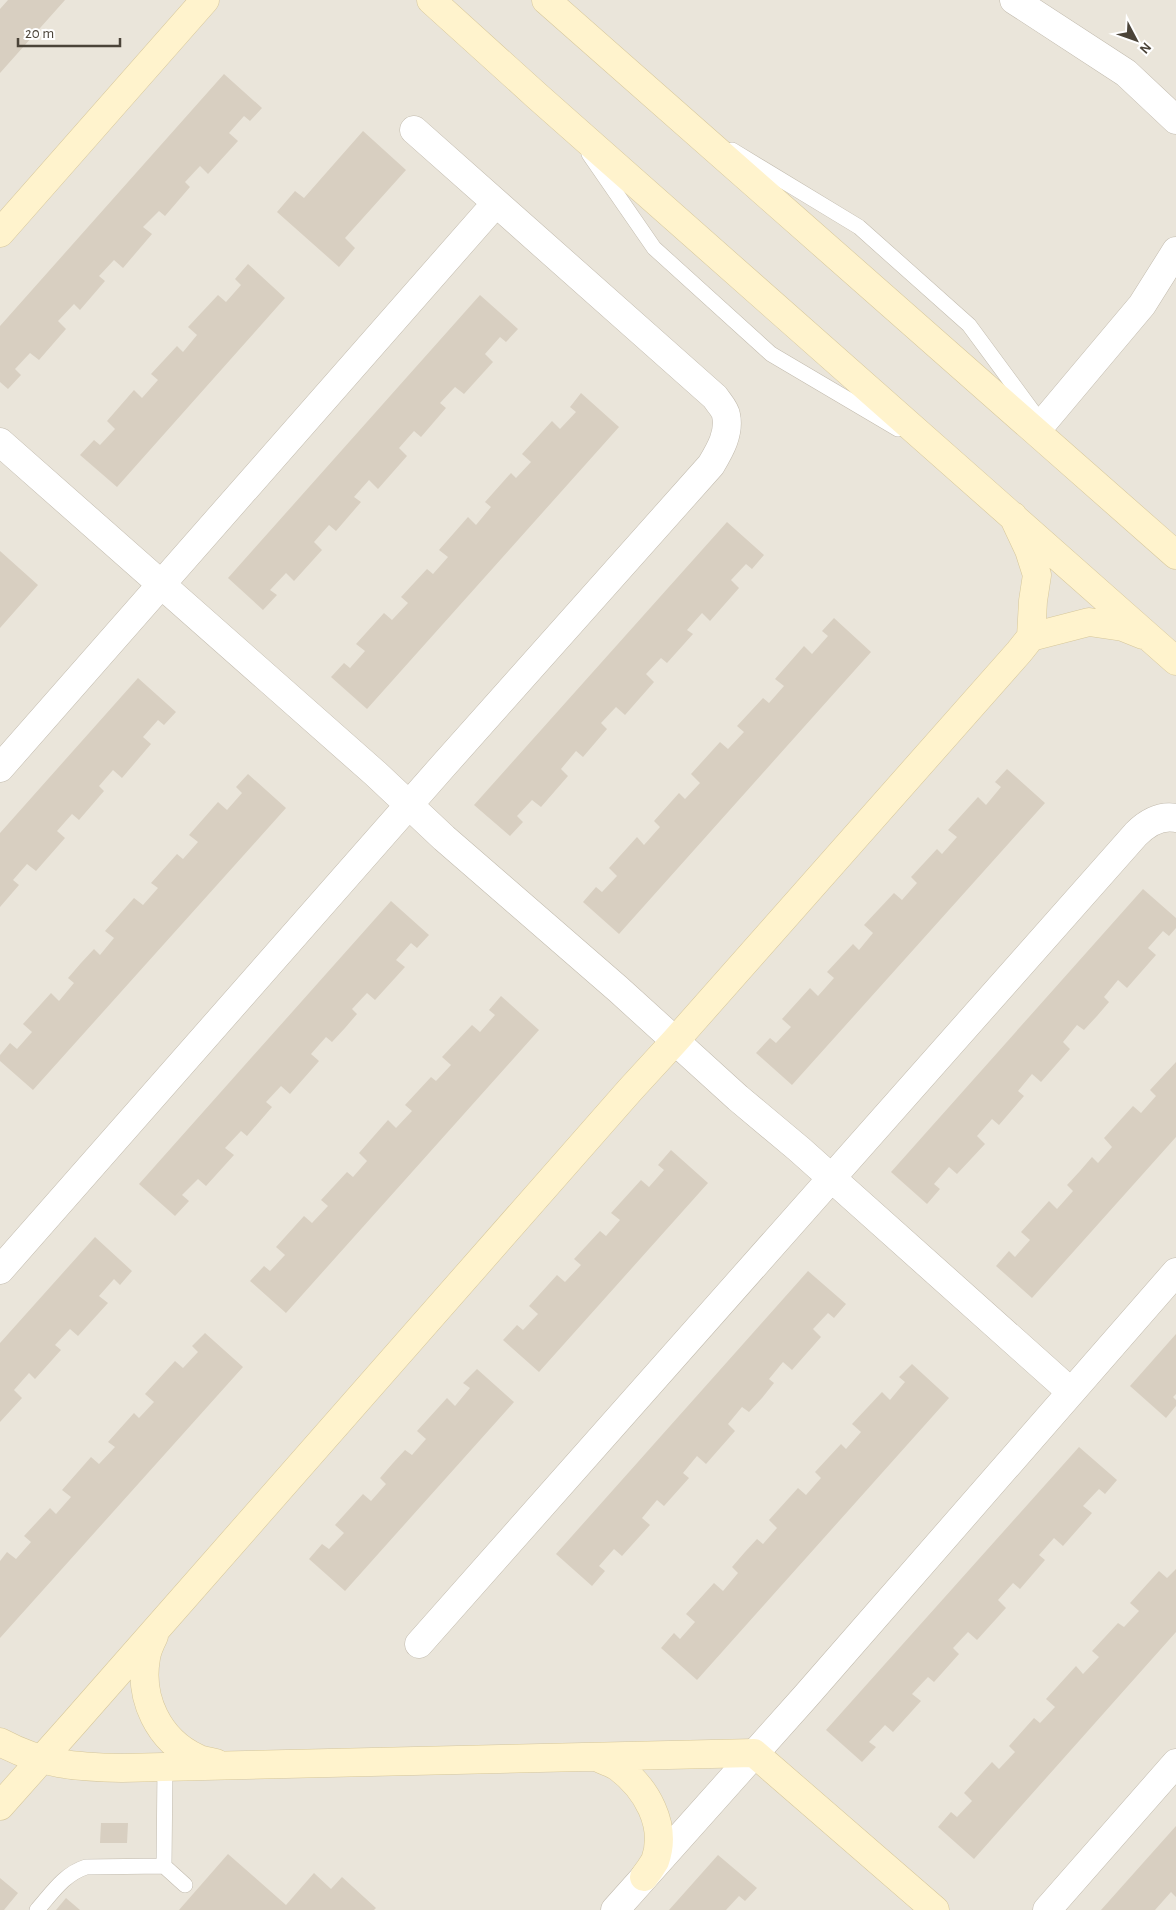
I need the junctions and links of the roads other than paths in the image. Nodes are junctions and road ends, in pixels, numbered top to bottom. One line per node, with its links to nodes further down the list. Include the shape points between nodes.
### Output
1 (205, 0): 10 (street)
2 (431, 0): 7 (street)
3 (546, 0): 5 (street)
4 (1014, 0): 6 (street, via 1126,73)
5 (682, 120): 12 (lane, via 859,227 968,325); 15 (street)
6 (1176, 120)
7 (567, 122): 14 (street); 14 (lane, via 654,248 771,354)
8 (414, 130): 9 (street)
9 (496, 203): 18 (street); 23 (street, via 716,397 726,414 726,432 711,465)
10 (0, 233)
11 (1176, 251): 12 (street, via 1142,305)
12 (1042, 424): 15 (lane)
13 (0, 442): 18 (street)
14 (948, 458): 16 (street)
15 (1070, 462): 17 (street)
16 (1013, 516): 19 (street, via 1030,550 1037,575); 20 (street)
17 (1176, 555)
18 (162, 585): 22 (street); 23 (street)
19 (1031, 637): 20 (street, via 1089,622 1123,627); 25 (street)
20 (1152, 640): 21 (street)
21 (1176, 661)
22 (0, 768)
23 (409, 806): 25 (street); 27 (street)
24 (1176, 818): 26 (street, via 1152,821 1136,834)
25 (675, 1041): 26 (street); 30 (street)
26 (830, 1177): 29 (street); 31 (street)
27 (0, 1270)
28 (1176, 1272): 29 (street)
29 (1071, 1392): 33 (street)
30 (156, 1630): 35 (street); 37 (street, via 146,1656 145,1687 153,1716 172,1741 191,1754)
31 (420, 1644)
32 (0, 1742): 35 (street)
33 (754, 1752): 34 (street); 41 (street); 45 (street)
34 (596, 1758): 37 (street); 41 (street, via 616,1766 632,1779 654,1810 659,1843 654,1862)
35 (41, 1760): 38 (street, via 72,1767); 39 (street)
36 (1176, 1763): 46 (street)
37 (228, 1766): 38 (street)
38 (165, 1768): 40 (lane)
39 (0, 1806)
40 (164, 1866): 42 (lane); 43 (lane, via 74,1870)
41 (644, 1877): 44 (street)
42 (186, 1885)
43 (37, 1910)
44 (615, 1910)
45 (935, 1910)
46 (1047, 1910)

